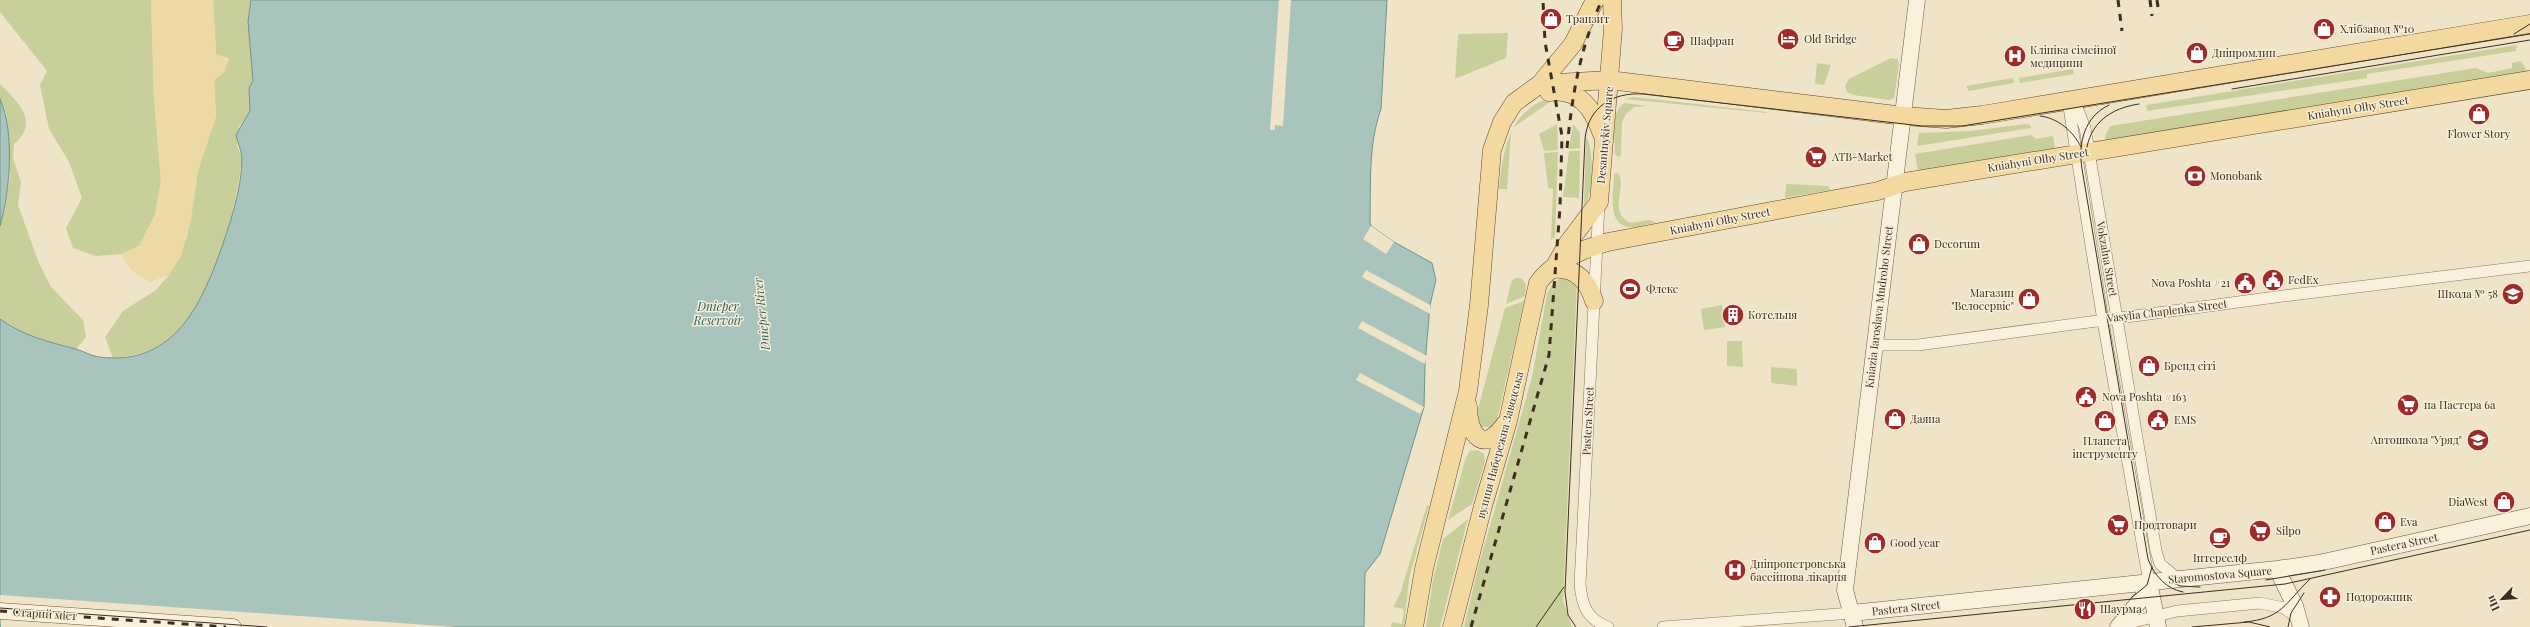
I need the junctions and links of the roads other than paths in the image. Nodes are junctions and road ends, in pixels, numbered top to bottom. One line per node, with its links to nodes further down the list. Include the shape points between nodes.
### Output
1 (1595, 0): 7 (main road, via 1572,44)
2 (1612, 0): 5 (main road)
3 (1917, 0): 10 (main road, Kniazia Iaroslava Mudroho Street)
4 (2530, 24): 8 (main road)
5 (1609, 80): 7 (main road, Desantnykiv Square); 10 (main road); 11 (main road, Desantnykiv Square)
6 (2530, 80): 12 (main road, Kniahyni Olhy Street)
7 (1540, 84): 9 (main road)
8 (2071, 100): 10 (main road, via 1959,118 1930,119); 12 (street, Vokzalna Street, via 2084,124)
9 (1514, 104): 11 (main road, via 1544,92 1574,94 1594,112); 22 (main road, via 1502,122 1492,150 1479,304)
10 (1904, 116): 13 (main road, Kniazia Iaroslava Mudroho Street)
11 (1603, 135): 14 (main road, Desantnykiv Square)
12 (2082, 153): 13 (main road, Kniahyni Olhy Street, via 1905,182); 19 (street, Vokzalna Street); 20 (street, Vokzalna Street)
13 (1894, 186): 15 (main road, Kniahyni Olhy Street); 21 (main road, Kniazia Iaroslava Mudroho Street)
14 (1599, 202): 15 (street, Pastera Street); 17 (main road, Desantnykiv Square, via 1568,243)
15 (1597, 245): 17 (main road, Kniahyni Olhy Street, via 1572,256); 18 (street, Pastera Street)
16 (2530, 266): 19 (street, Vasylia Chaplenka Street)
17 (1554, 269): 18 (main road, via 1563,268 1579,276 1586,282); 23 (main road, вулиця Набережна Заводська, via 1538,283)
18 (1594, 301): 36 (street, Pastera Street, via 1580,584 1587,614)
19 (2117, 317): 20 (street, Vasylia Chaplenka Street); 26 (street, Vokzalna Street, via 2156,551 2160,564)
20 (2103, 319): 21 (street, Vasylia Chaplenka Street, via 1918,345); 27 (street, Vokzalna Street)
21 (1875, 345): 29 (main road, Kniazia Iaroslava Mudroho Street, via 1845,590)
22 (1468, 391): 23 (main road, via 1469,422 1476,436 1491,439); 34 (main road, via 1424,569)
23 (1508, 421): 35 (main road, вулиця Набережна Заводська)
24 (2530, 516): 25 (main road, Pastera Street, via 2319,563)
25 (2277, 569): 26 (main road, Staromostova Square); 31 (main road, Staromostova Square)
26 (2177, 578): 27 (main road, Staromostova Square)
27 (2149, 582): 29 (main road, Pastera Street); 30 (main road); 32 (main road, via 2143,598)
28 (0, 611): 33 (main road, Старий міст)
29 (1853, 620): 37 (street, Pastera Street)
30 (2157, 621): 31 (street, via 2177,611 2260,603 2284,608); 32 (street)
31 (2300, 623)
32 (2119, 626)
33 (233, 627)
34 (1414, 627)
35 (1452, 627)
36 (1608, 627)
37 (1663, 627)

